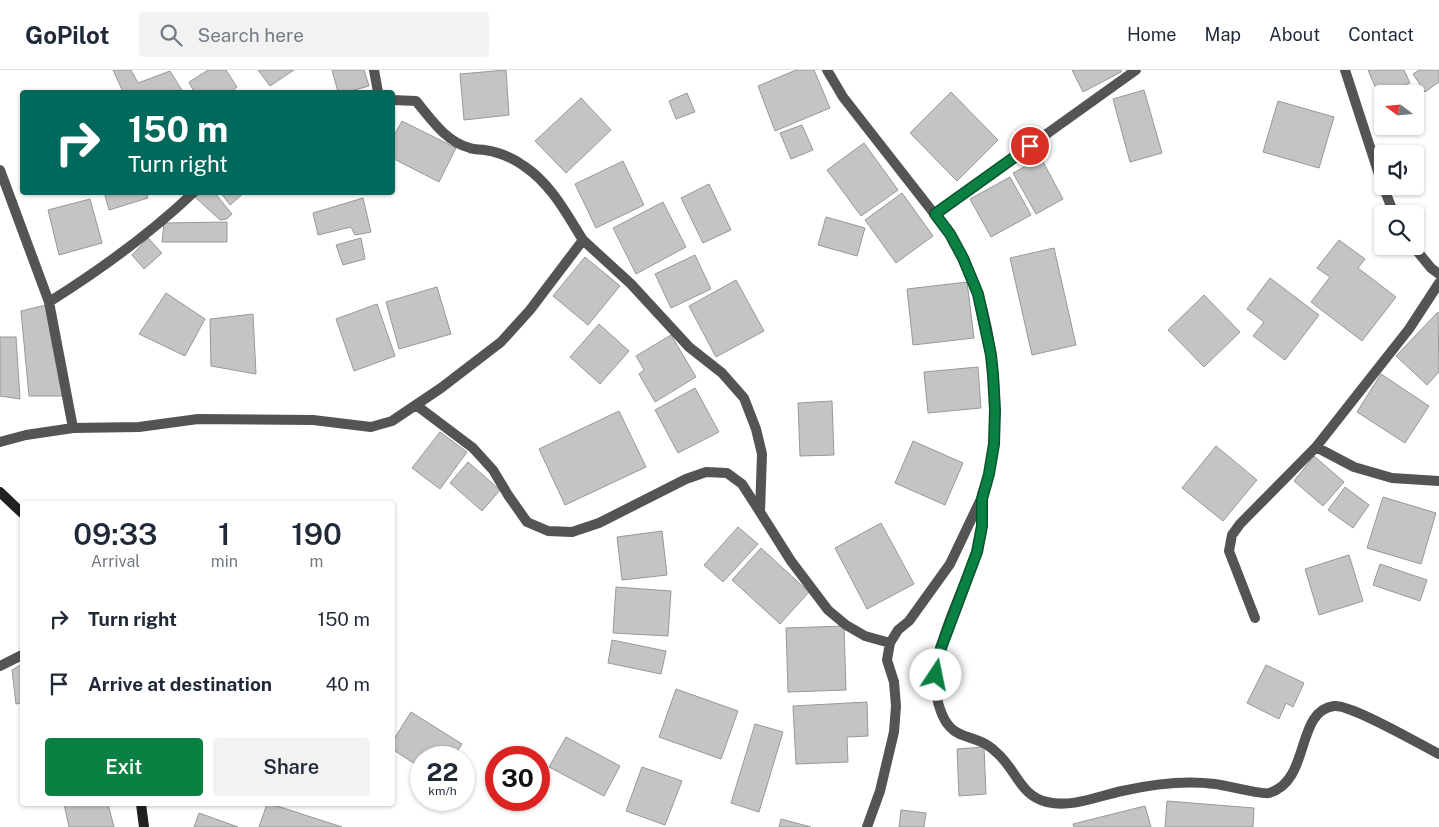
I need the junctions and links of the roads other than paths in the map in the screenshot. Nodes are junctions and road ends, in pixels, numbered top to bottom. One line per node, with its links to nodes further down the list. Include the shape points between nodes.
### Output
1 (374, 70): 5 (street)
2 (827, 70): 10 (street, via 843,97)
3 (1136, 70): 10 (street)
4 (1345, 70): 7 (street)
5 (378, 90)
6 (395, 100): 11 (street, via 416,101 442,133 458,144 487,150 522,164 555,195)
7 (1374, 158)
8 (0, 170): 15 (street)
9 (191, 195): 15 (street, via 100,270)
10 (935, 214): 22 (street, via 963,258 978,294 988,336 993,375 994,444)
11 (583, 240): 16 (street, via 530,310 500,342); 24 (street, via 744,398 762,454)
12 (1420, 255): 13 (street)
13 (1439, 274)
14 (1439, 283): 19 (street, via 1410,329)
15 (49, 302): 17 (street)
16 (416, 405): 17 (street, via 392,420 370,427 312,420 198,419 139,427); 24 (street, via 473,448 493,470 527,522 548,531 572,532 599,523 706,472 727,473 742,484)
17 (73, 428): 18 (street)
18 (0, 442)
19 (1316, 447): 20 (street, via 1354,467 1392,478); 25 (street, via 1232,535 1229,551 1232,562)
20 (1439, 481)
21 (0, 492): 23 (main road)
22 (982, 499): 26 (street, via 950,564); 29 (street, via 982,526 977,552 941,648 936,675 937,700 948,725 960,735 980,741 998,754 1031,796 1063,804 1176,782 1213,784 1264,794 1279,790 1289,780 1309,728 1318,714 1335,706 1353,710)
23 (20, 511)
24 (760, 512): 26 (street, via 828,610 865,636)
25 (1256, 618)
26 (890, 643): 32 (street, via 887,660 894,682 894,732 880,791)
27 (20, 656): 28 (street)
28 (0, 666)
29 (1439, 754)
30 (141, 806): 31 (main road)
31 (144, 827)
32 (867, 827)

